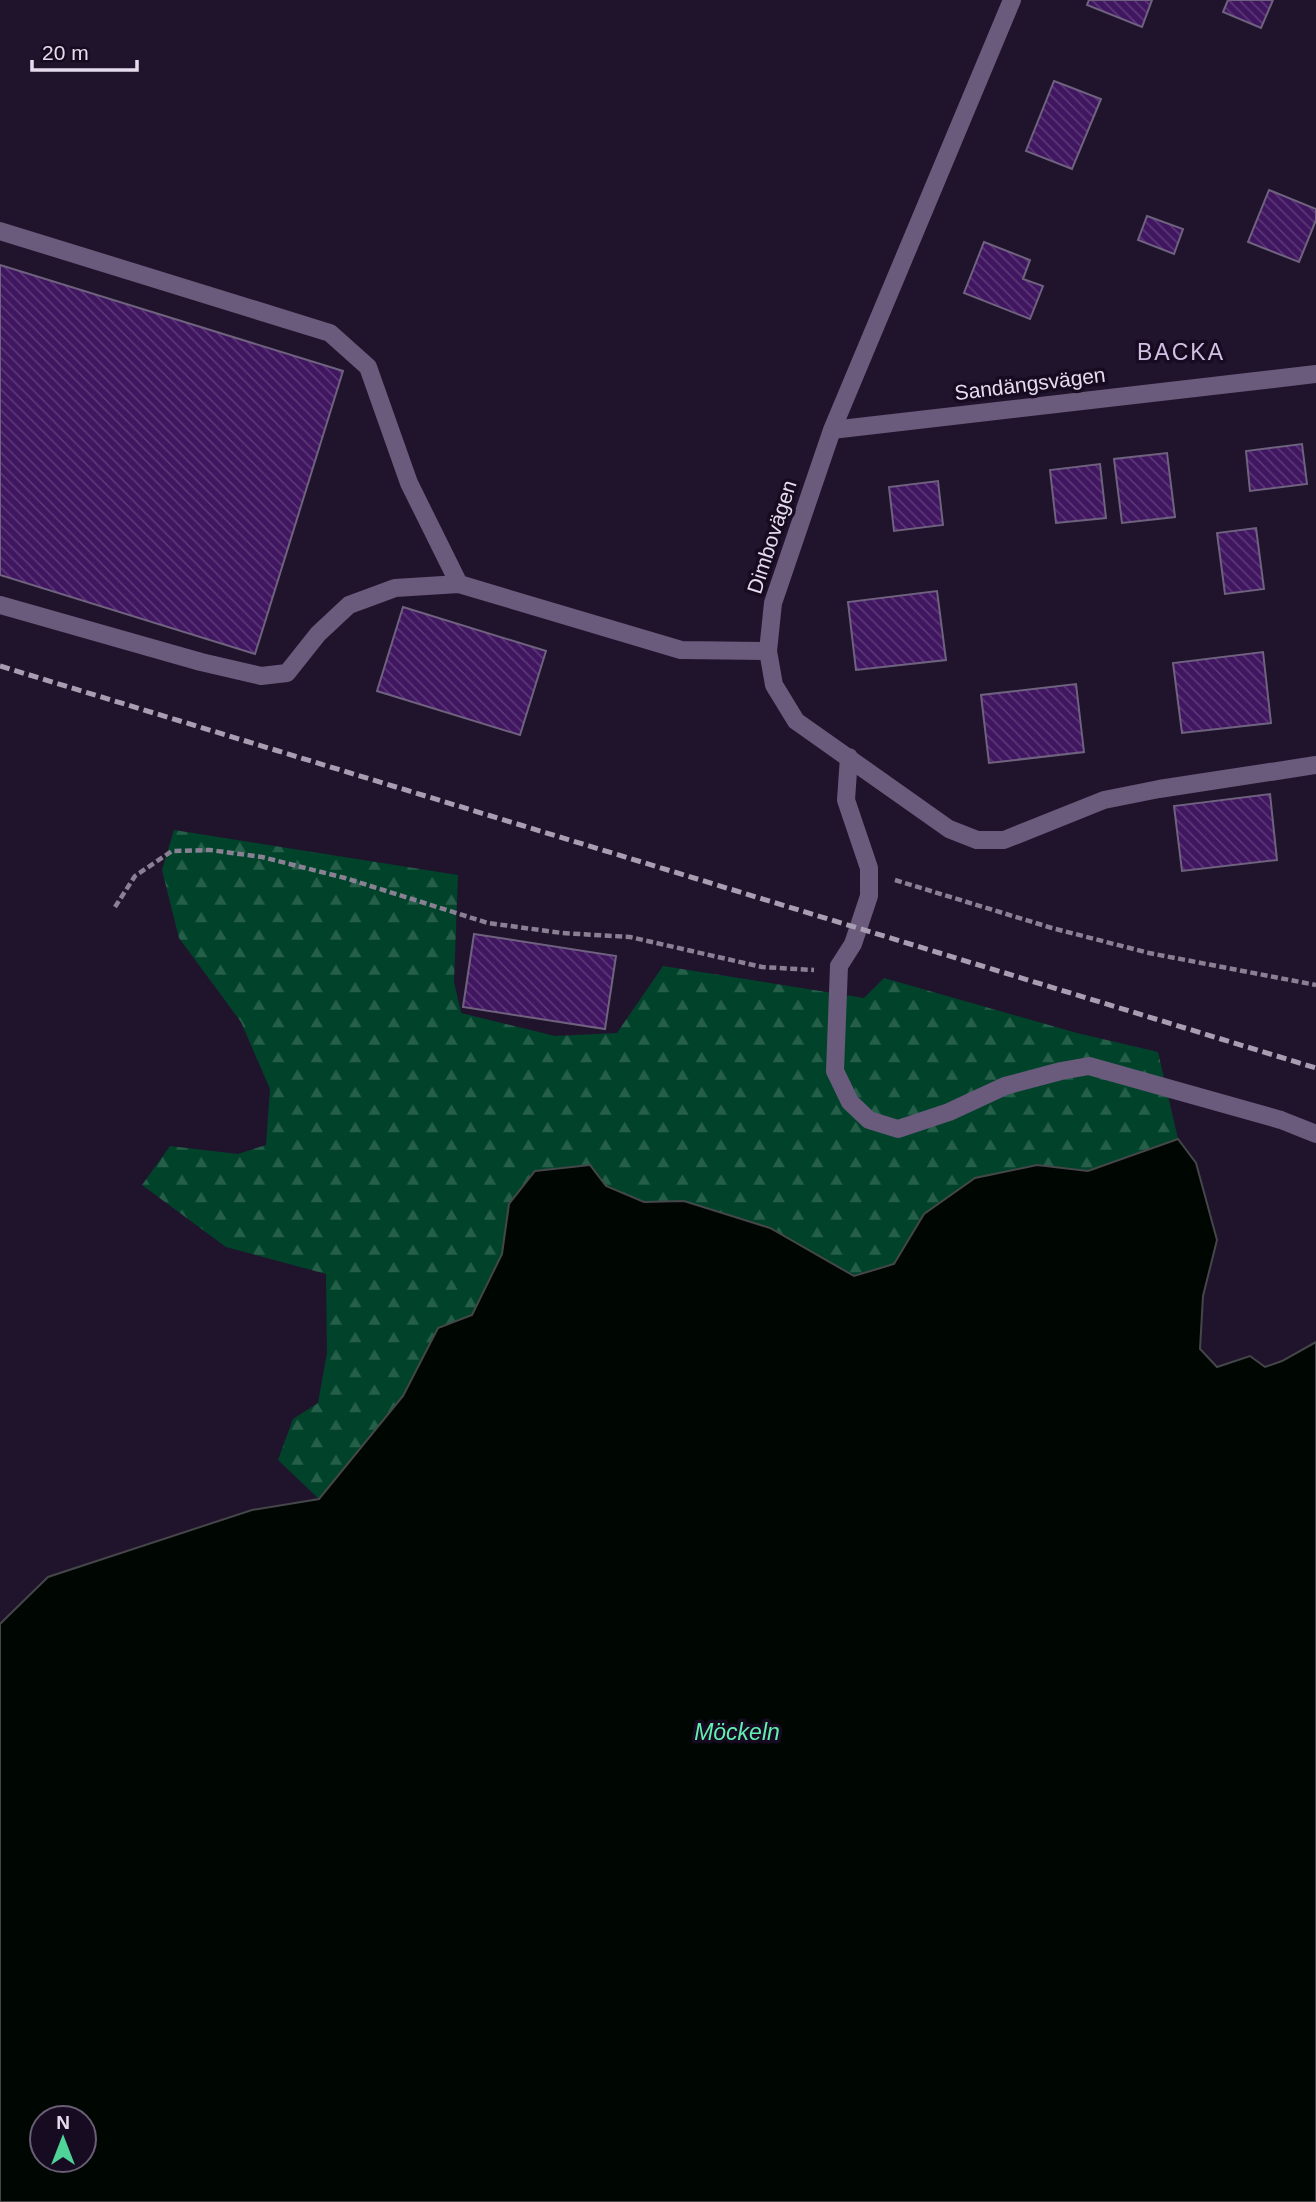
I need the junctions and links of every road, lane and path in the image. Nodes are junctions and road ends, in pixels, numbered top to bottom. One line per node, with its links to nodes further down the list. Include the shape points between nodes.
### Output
1 (1012, 0): 4 (street, Dimbovägen)
2 (0, 231): 5 (street, via 330,333 368,367 409,483)
3 (1316, 374): 4 (street, Sandängsvägen)
4 (832, 430): 7 (street, Dimbovägen, via 773,603)
5 (459, 584): 6 (street, via 395,588 349,605 318,634 288,673 261,676); 7 (street, via 681,650)
6 (0, 605)
7 (768, 651): 8 (street, Dimbovägen, via 774,685 796,721)
8 (849, 757): 9 (street, Dimbovägen, via 949,828 977,840 1004,840 1104,800); 10 (street, via 846,800)
9 (1316, 765)
10 (869, 868): 12 (street, via 869,896 853,944); 13 (path, via 1064,931 1149,953)
11 (115, 907): 12 (path, via 135,876 172,851 210,849 333,875 488,923 630,937 762,967 810,970)
12 (839, 966): 14 (street, via 835,1070 850,1102 869,1119 898,1129 1004,1086 1089,1066)
13 (1316, 985)
14 (1316, 1134)

